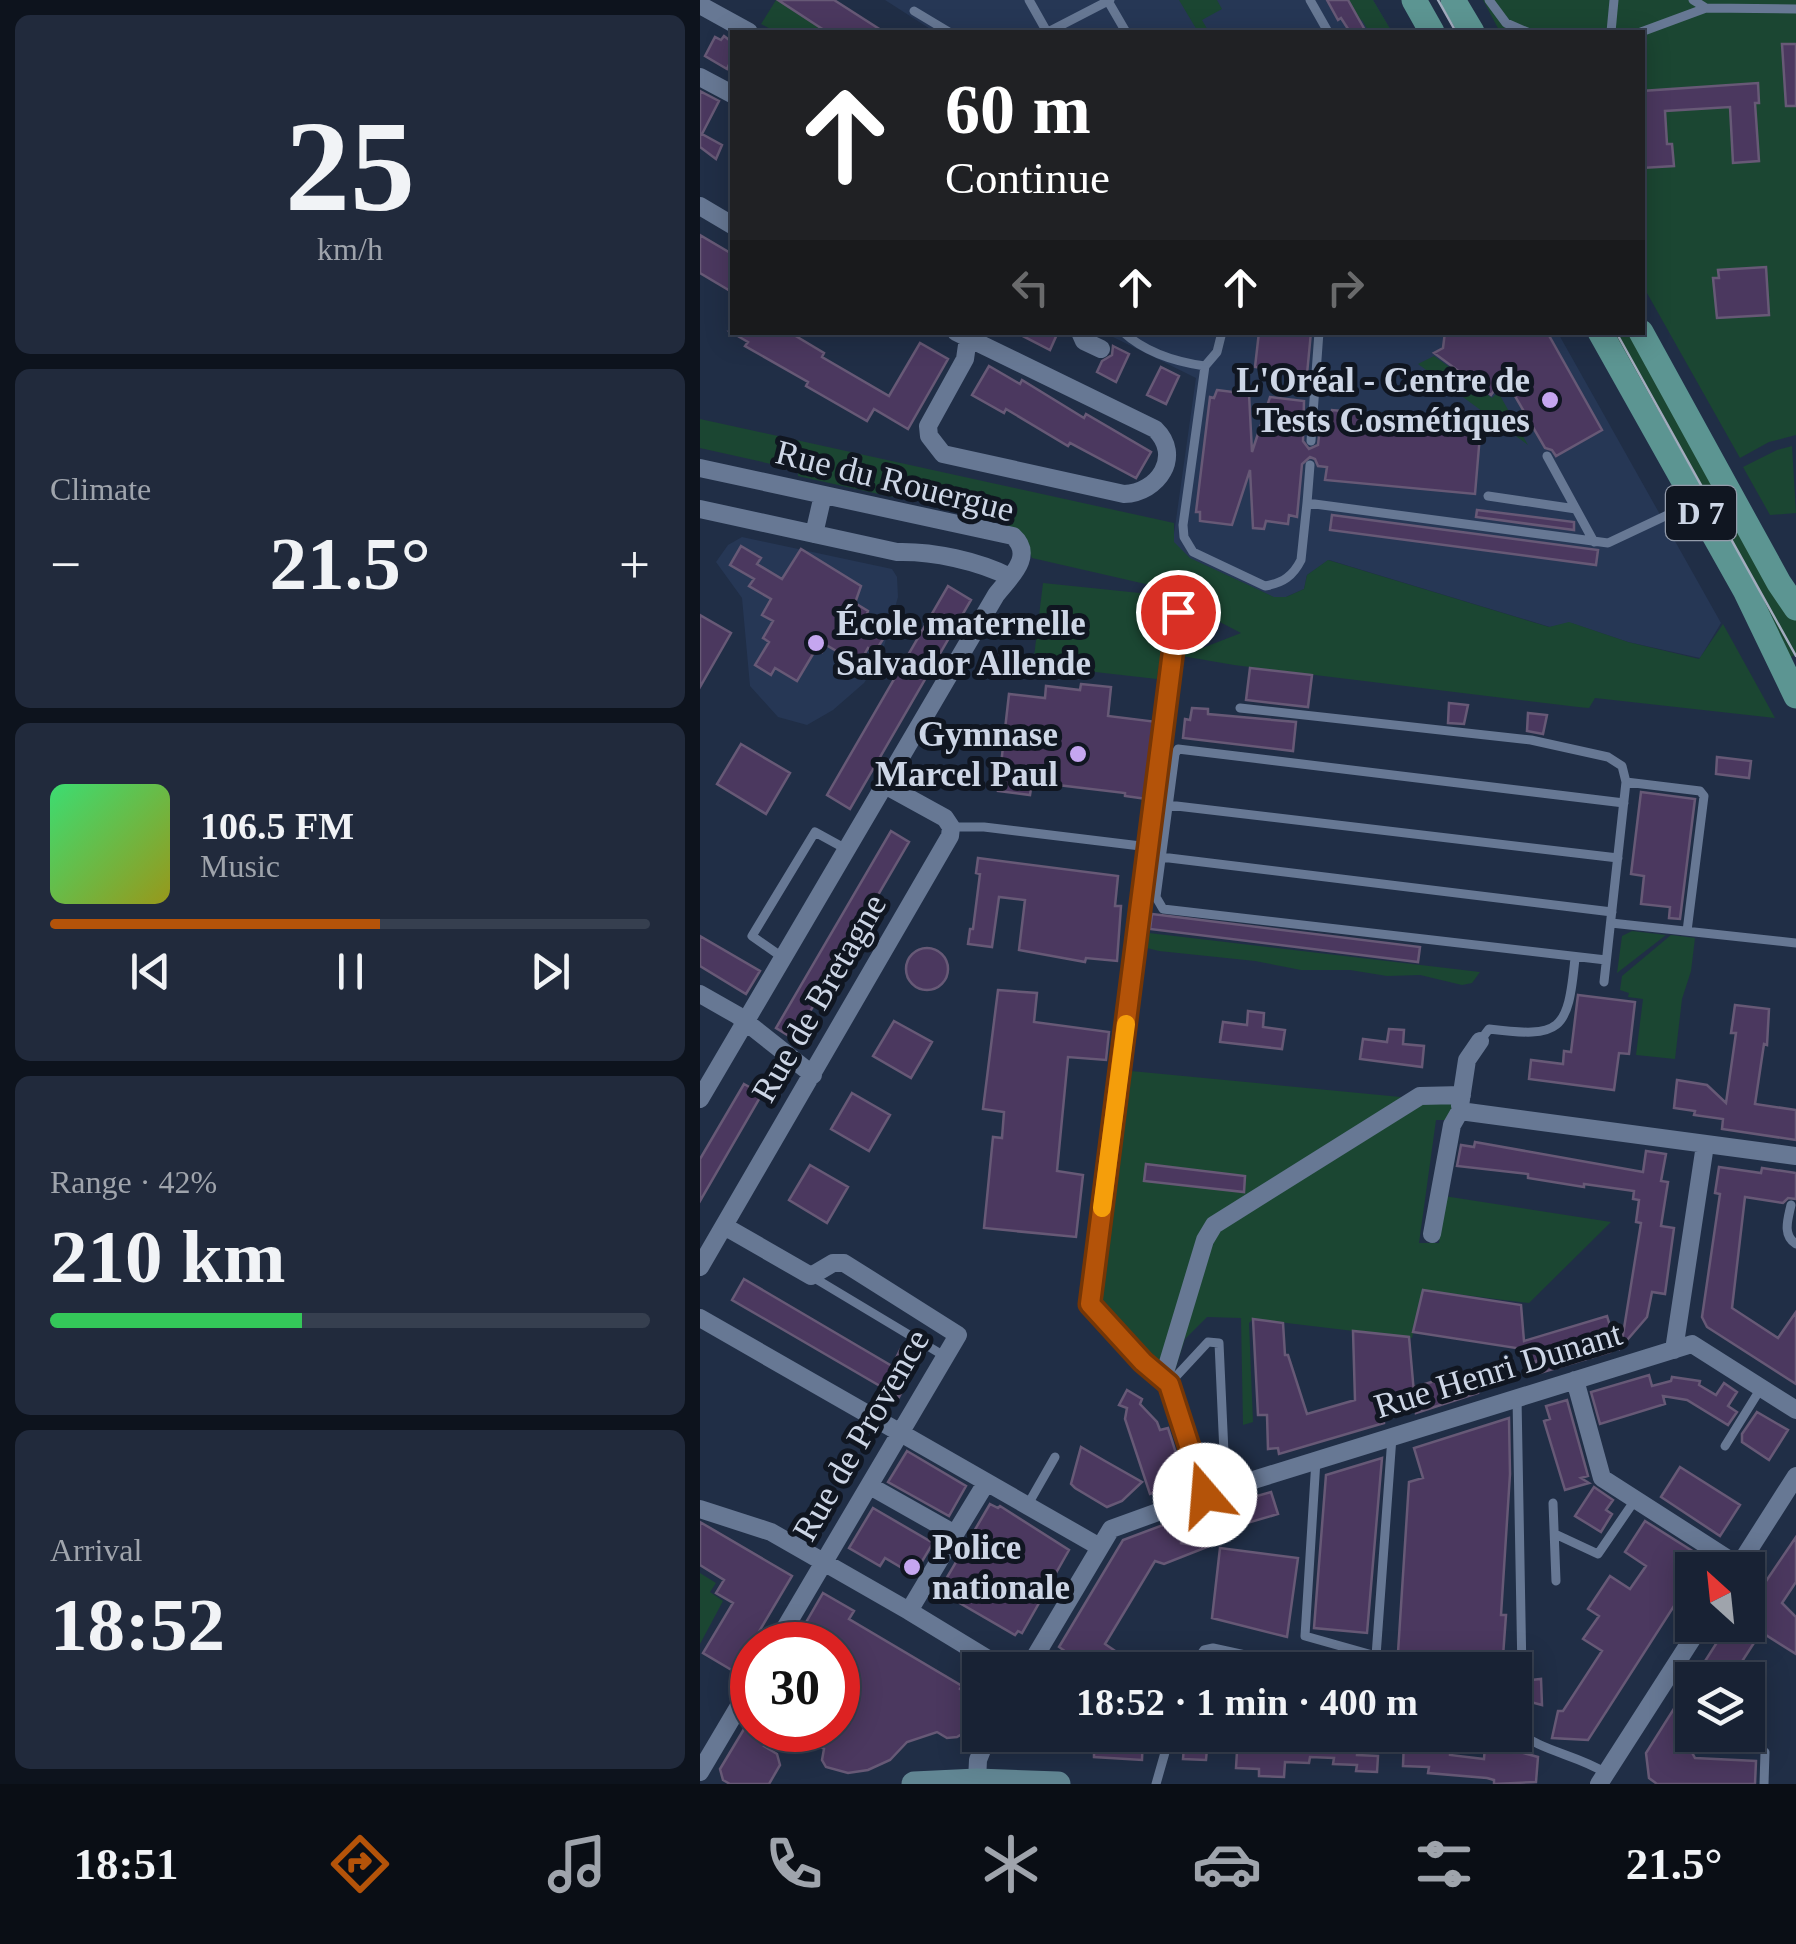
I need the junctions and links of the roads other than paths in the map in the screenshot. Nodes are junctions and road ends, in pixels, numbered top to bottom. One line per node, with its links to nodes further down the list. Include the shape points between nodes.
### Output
1 (1029, 0): 15 (lane)
2 (1310, 0): 18 (lane)
3 (1414, 0): 19 (main road)
4 (1453, 0): 20 (main road)
5 (1490, 0): 21 (lane, via 1506,23)
6 (1614, 0): 22 (lane)
7 (1693, 0): 10 (lane)
8 (1109, 1): 16 (lane); 17 (lane)
9 (700, 6): 13 (street)
10 (1706, 8): 11 (lane); 23 (lane)
11 (1796, 9)
12 (914, 11): 14 (lane)
13 (745, 30)
14 (946, 30)
15 (1047, 30)
16 (1052, 30)
17 (1125, 30)
18 (1327, 30)
19 (1431, 30)
20 (1471, 30)
21 (1522, 30)
22 (1611, 30)
23 (1645, 30)
24 (700, 77): 25 (street)
25 (730, 93)
26 (700, 206): 27 (street)
27 (730, 224)
28 (962, 335): 28 (street, via 965,359 928,426 943,454 1124,494 1157,480 1166,453 1155,429)
29 (1082, 335): 35 (street)
30 (1128, 335): 36 (lane, via 1180,363)
31 (1221, 335): 36 (lane)
32 (1319, 335): 37 (lane)
33 (1602, 335): 43 (main road, D 7)
34 (1643, 335): 50 (main road, D 7)
35 (1101, 349)
36 (1205, 366): 44 (lane, via 1183,525 1188,546 1274,585 1301,560)
37 (1312, 442)
38 (1547, 456): 46 (lane)
39 (1310, 465): 44 (lane)
40 (700, 468): 41 (street, Rue du Rouergue)
41 (824, 494): 47 (street); 49 (street, Rue du Rouergue, via 1013,536 1024,554)
42 (1488, 496): 46 (lane)
43 (1695, 502): 48 (lane, via 1614,542); 52 (main road, D 7)
44 (1307, 503): 48 (lane)
45 (700, 509): 47 (street, Rue du Rouergue)
46 (1576, 510): 48 (lane)
47 (814, 534): 49 (street, Rue du Rouergue)
48 (1594, 542)
49 (1010, 577): 55 (street)
50 (1796, 608)
51 (1178, 612): 59 (lane)
52 (1796, 696)
53 (1240, 708): 54 (lane, via 1531,740 1608,757 1622,766)
54 (1626, 782): 56 (lane); 64 (lane, via 1704,796)
55 (885, 786): 58 (street, via 946,818); 60 (street)
56 (1624, 803): 57 (lane, via 1178,749); 62 (lane)
57 (1168, 805): 61 (lane); 62 (lane)
58 (951, 827): 59 (lane); 73 (street, Rue de Bretagne)
59 (1149, 847): 87 (lane, via 1090,1304)
60 (846, 849): 67 (street); 67 (lane, via 815,832 752,936)
61 (1161, 857): 63 (lane); 66 (lane, via 1156,897 1163,910)
62 (1618, 858): 63 (lane)
63 (1611, 918): 64 (lane); 68 (lane)
64 (1688, 931): 65 (lane)
65 (1796, 943)
66 (1575, 958): 68 (lane); 72 (lane, via 1563,1019 1548,1032 1489,1029)
67 (785, 959): 71 (street)
68 (1606, 960): 69 (lane)
69 (1604, 982)
70 (700, 994): 71 (street)
71 (747, 1022): 73 (street); 74 (street)
72 (1480, 1041): 75 (street, via 1468,1060)
73 (813, 1074): 79 (street, Rue de Bretagne)
74 (700, 1099)
75 (1461, 1103): 76 (street); 80 (street); 89 (street, via 1420,1096 1214,1224)
76 (1704, 1144): 77 (street); 85 (street)
77 (1796, 1156)
78 (1792, 1205): 81 (lane, via 1786,1226)
79 (724, 1226): 82 (street, Rue de Bretagne); 83 (street)
80 (1432, 1234)
81 (1796, 1244)
82 (700, 1267)
83 (810, 1276): 86 (lane); 86 (street, Rue de Provence, via 844,1262 958,1335)
84 (700, 1318): 93 (street)
85 (1674, 1350): 88 (street, Rue Henri Dunant); 90 (street, Rue Henri Dunant, via 1692,1344)
86 (946, 1356): 93 (street, Rue de Provence)
87 (1147, 1366): 89 (street)
88 (1575, 1380): 91 (street, Rue Henri Dunant); 103 (street, via 1602,1478)
89 (1166, 1381): 98 (street); 98 (lane, via 1208,1342 1219,1343 1224,1453)
90 (1761, 1388): 92 (street, Rue Henri Dunant); 95 (lane)
91 (1517, 1398): 94 (street, Rue Henri Dunant); 121 (lane)
92 (1796, 1410)
93 (900, 1432): 100 (street); 101 (street, Rue de Provence)
94 (1392, 1436): 97 (street, Rue Henri Dunant); 97 (lane, via 1376,1656 1305,1636)
95 (1725, 1446)
96 (1055, 1456): 105 (lane)
97 (1316, 1460): 102 (street, Rue Henri Dunant)
98 (1194, 1461): 102 (street)
99 (1796, 1476): 111 (street)
100 (986, 1482): 105 (street); 107 (street)
101 (870, 1486): 107 (street); 112 (street, Rue de Provence)
102 (1205, 1495): 109 (street, Rue Henri Dunant, via 1122,1522)
103 (1636, 1500): 108 (lane, via 1598,1554); 110 (street)
104 (1553, 1503): 108 (lane)
105 (1028, 1506): 109 (street)
106 (700, 1509): 112 (street, via 771,1532)
107 (955, 1534): 114 (street)
108 (1554, 1534): 113 (lane)
109 (1098, 1546): 118 (street)
110 (1713, 1552)
111 (1747, 1552)
112 (825, 1562): 114 (street); 115 (street, Rue de Provence)
113 (1556, 1580)
114 (910, 1611): 117 (street)
115 (790, 1622)
116 (1690, 1642): 128 (street)
117 (977, 1652)
118 (1036, 1652)
119 (1203, 1652): 120 (lane)
120 (1232, 1652)
121 (1522, 1652)
122 (730, 1721): 127 (street)
123 (1532, 1743): 128 (lane, via 1590,1763)
124 (981, 1752): 129 (street)
125 (1165, 1752): 132 (lane)
126 (1765, 1752): 133 (lane)
127 (700, 1772)
128 (1602, 1779)
129 (977, 1781): 130 (main road); 131 (main road)
130 (914, 1784)
131 (1058, 1784)
132 (1156, 1784)
133 (1764, 1784)

